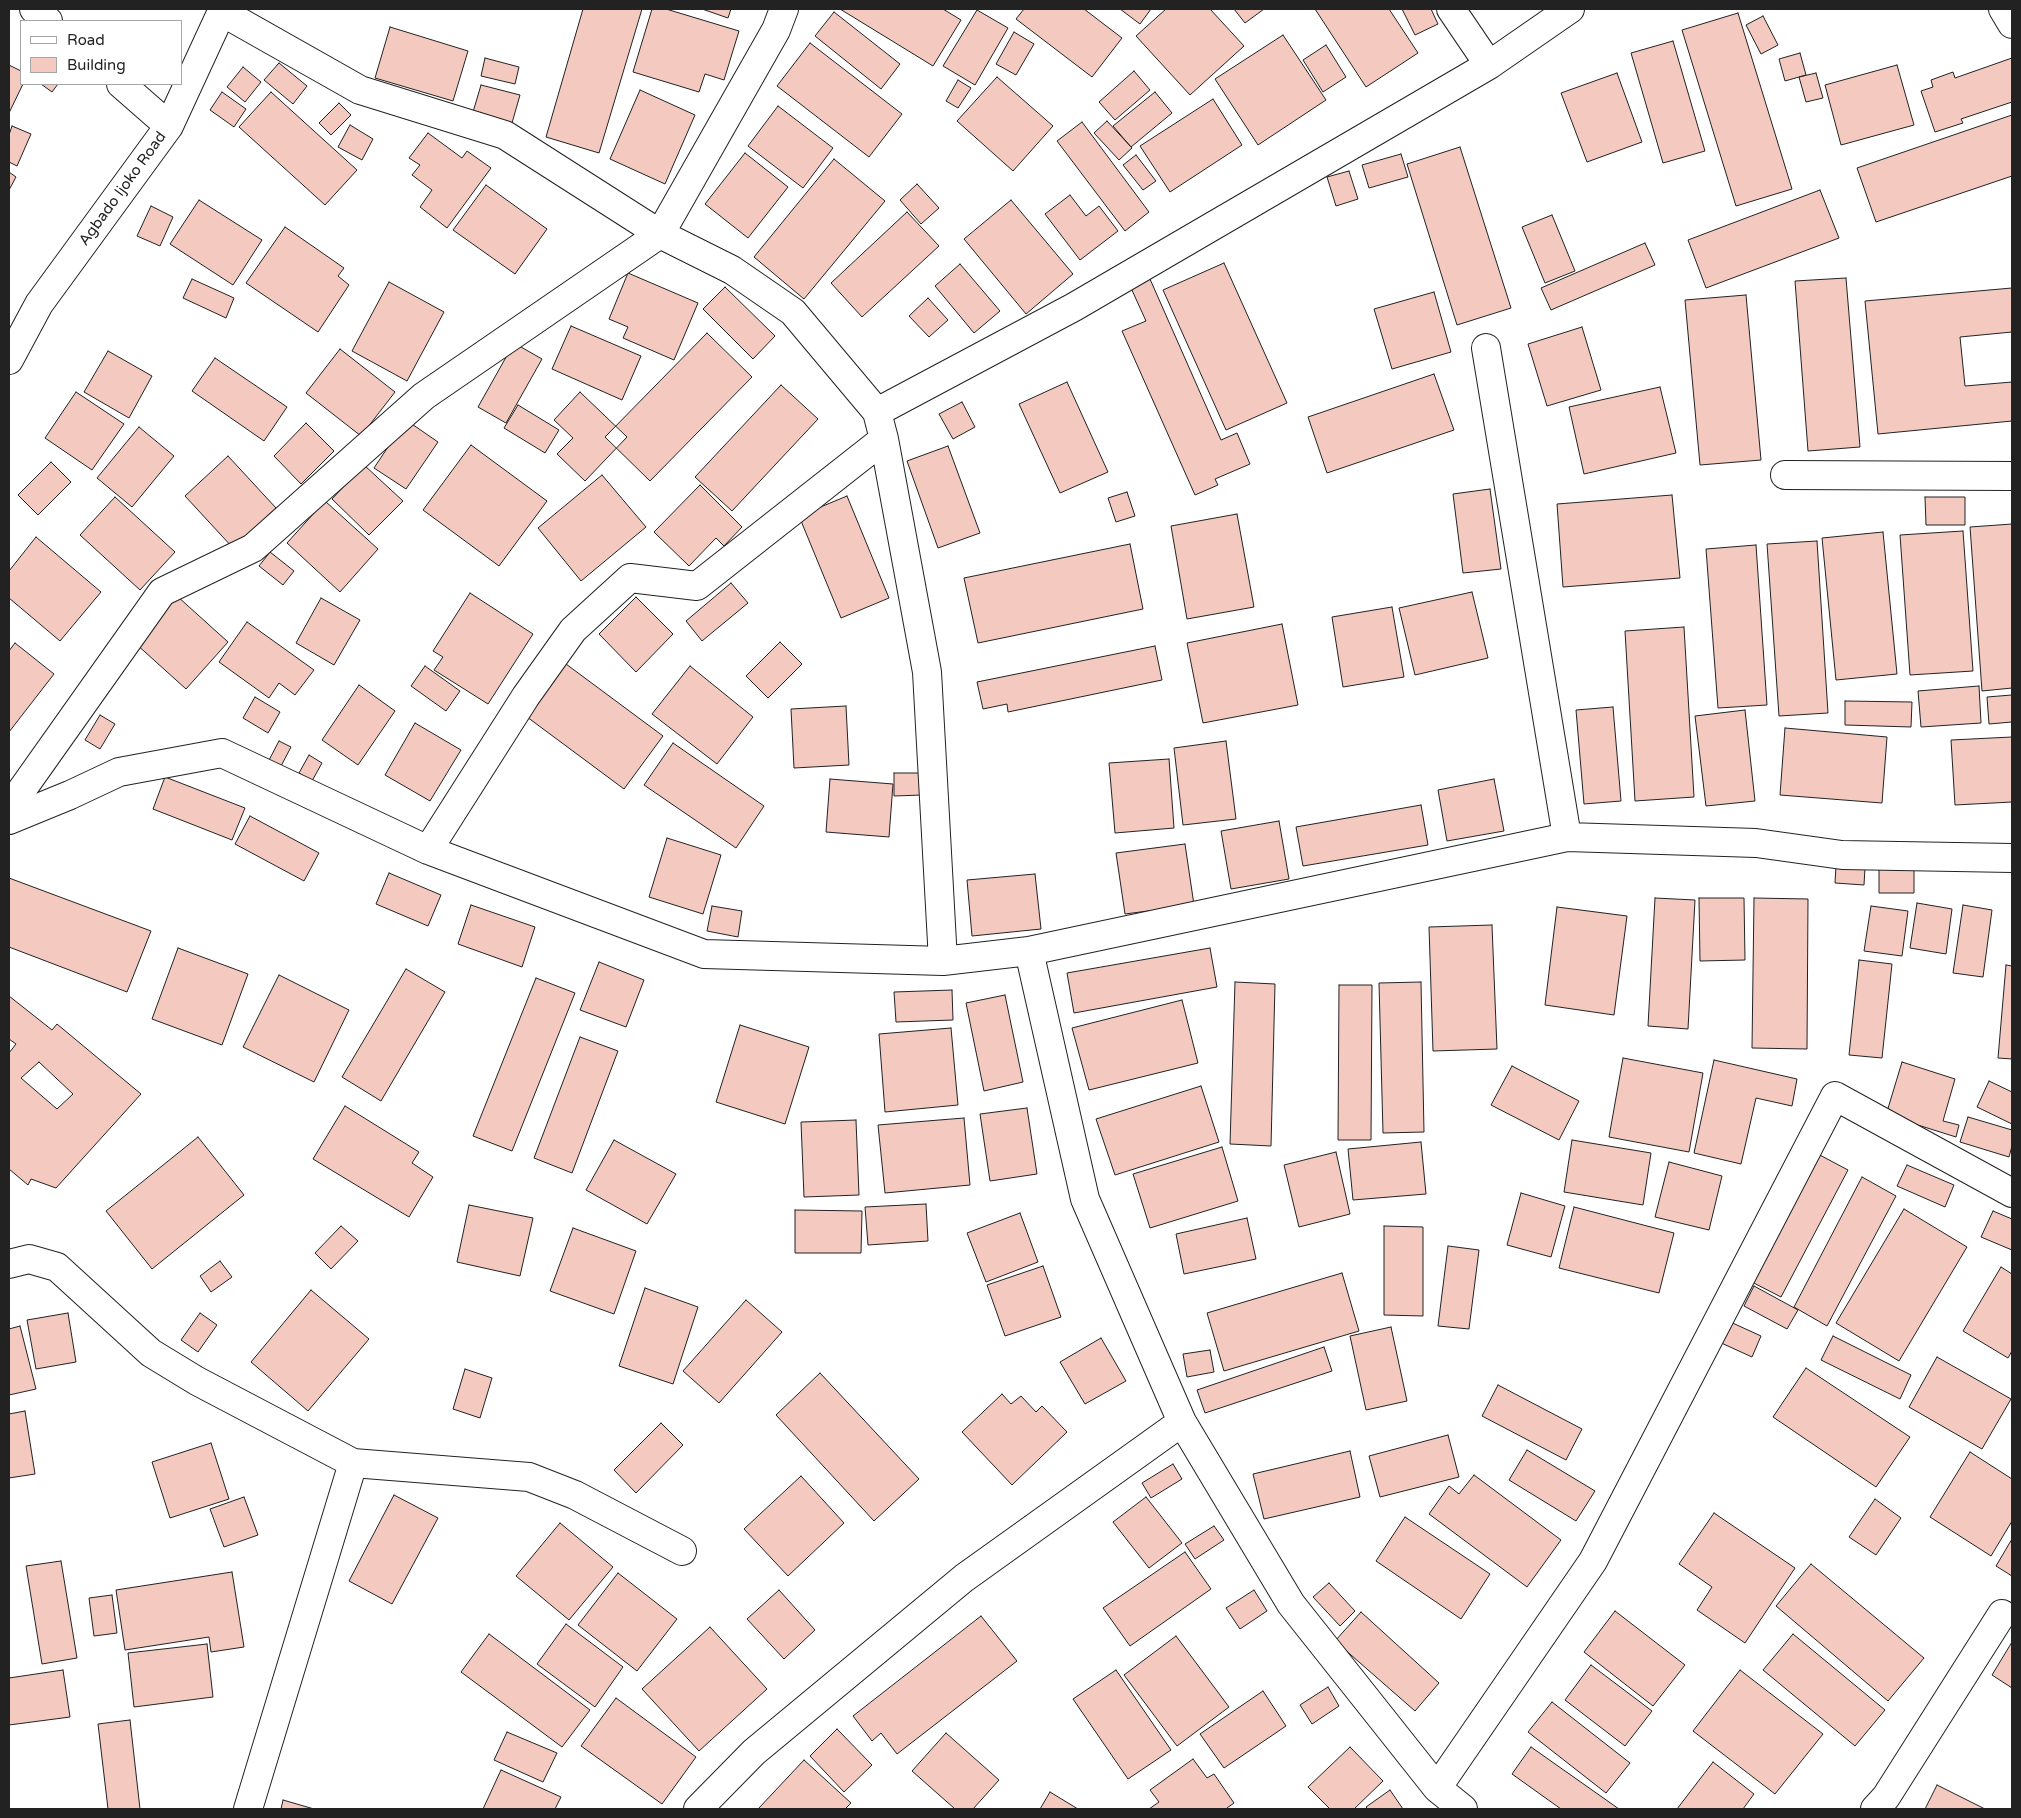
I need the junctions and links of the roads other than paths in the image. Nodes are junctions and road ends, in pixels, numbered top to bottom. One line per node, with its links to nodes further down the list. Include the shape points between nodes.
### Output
1 (34, 9): 7 (street)
2 (784, 9): 12 (street, via 776,30)
3 (1451, 9): 9 (street)
4 (1570, 9): 9 (street)
5 (2003, 9): 8 (street)
6 (223, 10): 11 (street, Agbado Ijoko Road); 12 (street, via 360,90 505,135)
7 (47, 20)
8 (2012, 24)
9 (1489, 65): 15 (street, via 1074,307)
10 (121, 85): 11 (street)
11 (170, 126): 14 (street, Agbado Ijoko Road, via 39,304)
12 (660, 234): 15 (street, via 732,270 793,312); 19 (street, via 424,396 253,548 162,592)
13 (1486, 348): 21 (street)
14 (9, 360)
15 (877, 412): 16 (street)
16 (884, 438): 22 (street, via 697,586 630,578 573,630 526,696); 25 (street, via 927,672)
17 (1785, 475): 18 (street)
18 (2012, 476)
19 (9, 808)
20 (9, 820): 22 (street, via 119,772 222,753)
21 (1567, 837): 23 (street, via 1756,843 1842,855); 24 (street)
22 (428, 850): 25 (street, via 704,954)
23 (2012, 858)
24 (1029, 951): 25 (street); 28 (street, via 1084,1199)
25 (943, 961)
26 (2012, 1193): 32 (street, via 1835,1096 1593,1561)
27 (9, 1264): 29 (street, via 29,1259 57,1267 151,1353 197,1381)
28 (1182, 1422): 32 (street, via 1291,1604); 34 (street, via 964,1578 754,1752)
29 (353, 1463): 30 (street, via 529,1477 575,1495); 33 (street)
30 (682, 1551)
31 (2002, 1614): 36 (street, via 1886,1797)
32 (1437, 1788): 35 (street)
33 (248, 1809)
34 (698, 1809)
35 (1463, 1809)
36 (1875, 1809)

